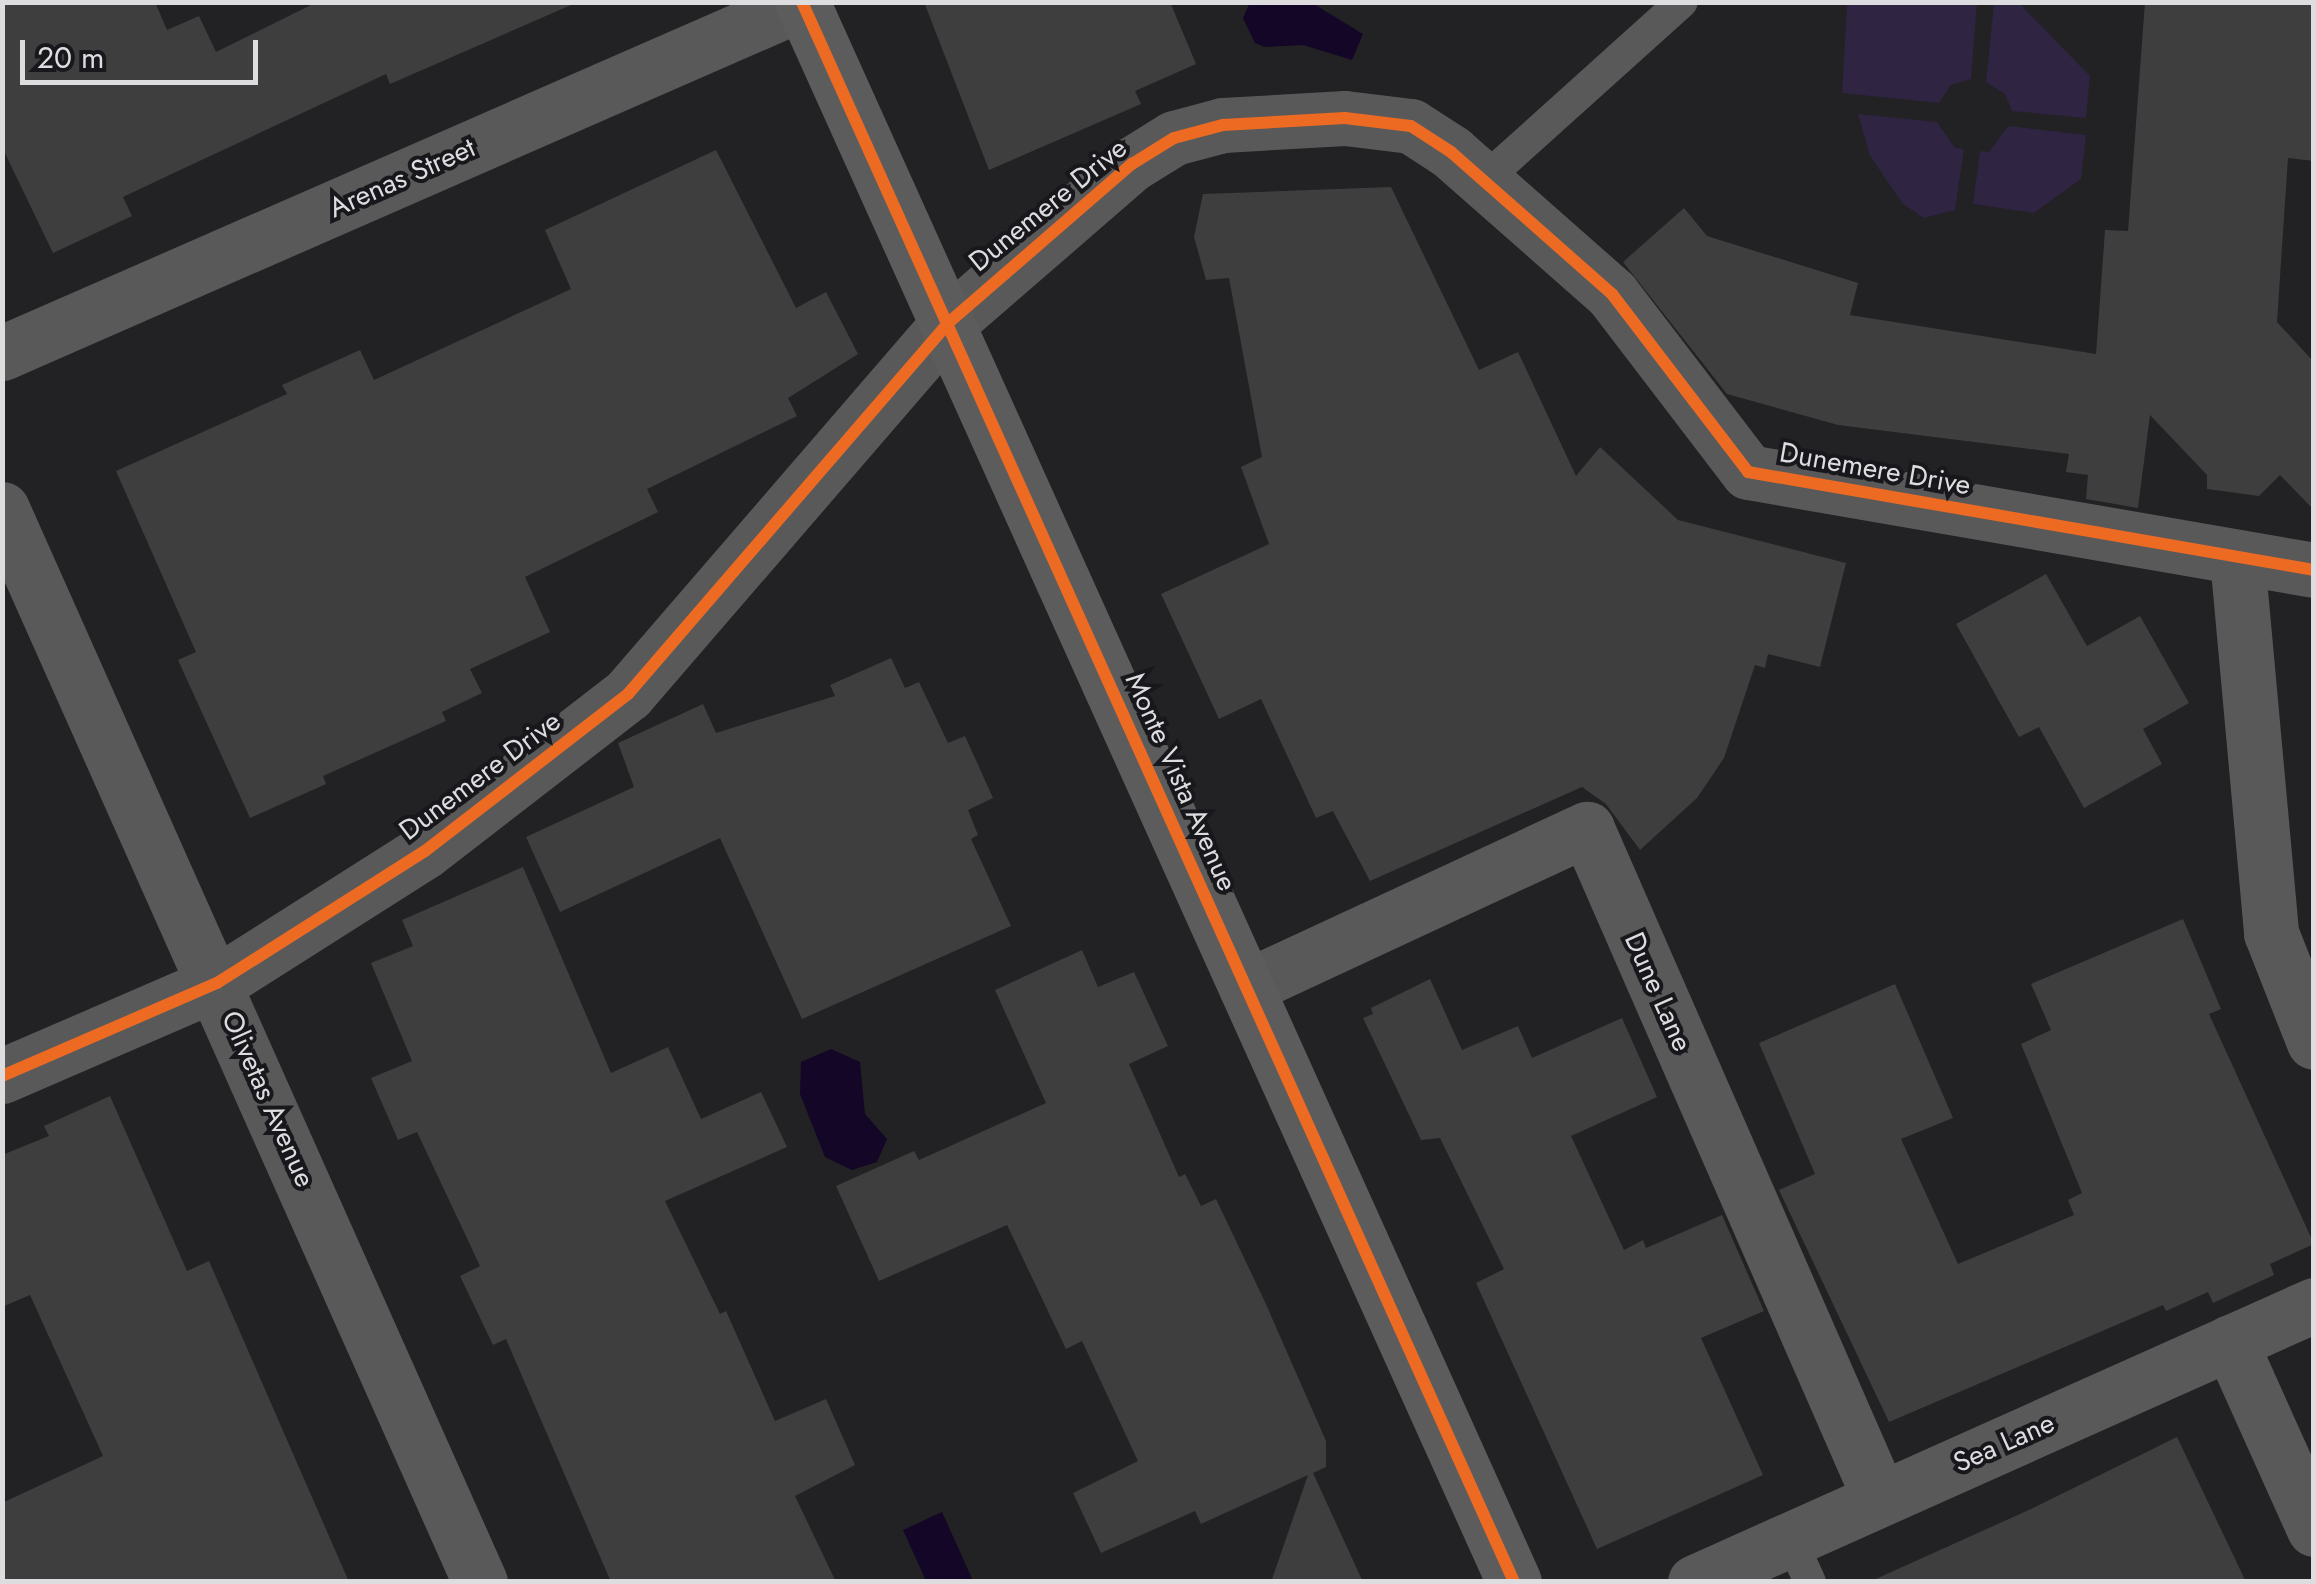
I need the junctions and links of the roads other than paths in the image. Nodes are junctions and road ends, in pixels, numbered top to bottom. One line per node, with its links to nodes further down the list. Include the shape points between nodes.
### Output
1 (1682, 2): 3 (lane)
2 (802, 3): 4 (street, Monte Vista Avenue); 5 (street, Arenas Street)
3 (1484, 180): 4 (street, Dunemere Drive, via 1411,126 1344,118 1190,134 1132,164); 7 (street, Dunemere Drive, via 1612,294 1748,472)
4 (947, 324): 9 (street, Dunemere Drive, via 628,694 425,850); 10 (street, Monte Vista Avenue)
5 (2, 353)
6 (2, 509): 9 (street, Olivetas Avenue)
7 (2237, 558): 8 (street, Dunemere Drive); 11 (street, via 2271,933)
8 (2314, 570)
9 (217, 984): 12 (street, Dunemere Drive); 18 (street, Olivetas Avenue)
10 (1246, 987): 15 (street, Dune Lane, via 1587,829); 19 (street, Monte Vista Avenue)
11 (2314, 1042)
12 (2, 1076)
13 (2314, 1305): 14 (street, Sea Lane)
14 (2230, 1342): 15 (street, Sea Lane); 16 (street)
15 (1880, 1499): 17 (street, Sea Lane)
16 (2314, 1529)
17 (1800, 1560): 20 (street, Sea Lane)
18 (480, 1582)
19 (1514, 1582)
20 (1695, 1582)

